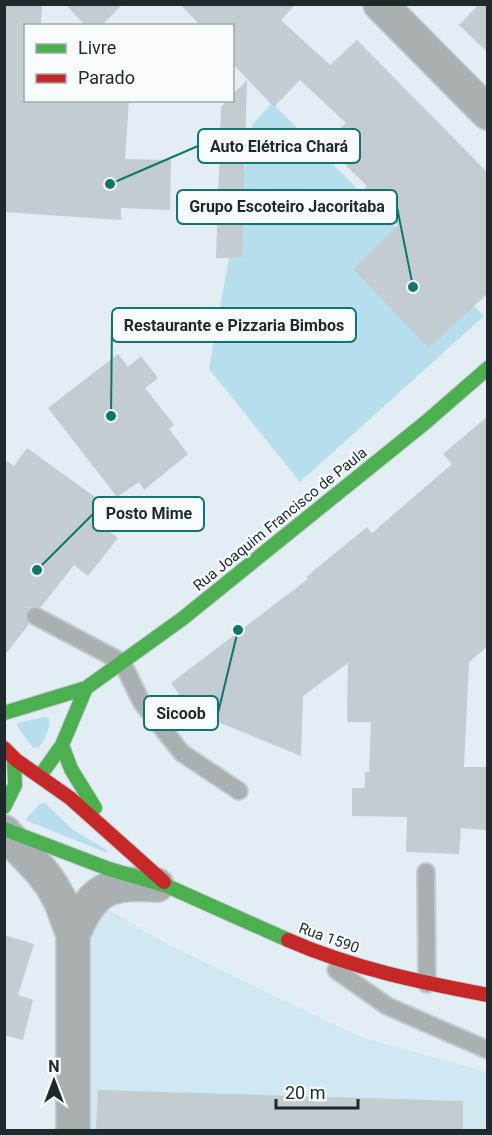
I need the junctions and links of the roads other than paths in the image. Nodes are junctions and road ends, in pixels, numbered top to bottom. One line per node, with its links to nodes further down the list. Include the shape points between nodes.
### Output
1 (380, 4): 2 (street)
2 (488, 113)
3 (488, 368): 5 (main road, Rua Joaquim Francisco de Paula, via 182,619)
4 (35, 616): 5 (lane)
5 (122, 662): 6 (main road, Rua Joaquim Francisco de Paula); 12 (lane, via 142,703 182,753)
6 (86, 688): 7 (main road, Rua Joaquim Francisco de Paula); 8 (main road)
7 (4, 713)
8 (62, 745): 11 (main road); 14 (main road, via 71,770)
9 (4, 748): 10 (main road)
10 (14, 761): 11 (main road); 13 (main road, via 17,777)
11 (39, 776): 13 (main road); 14 (main road)
12 (239, 791)
13 (5, 818): 16 (main road, via 93,864); 17 (street, via 52,886)
14 (110, 832): 16 (main road)
15 (426, 872): 19 (lane)
16 (167, 886): 17 (street, via 133,883 109,888 87,907); 18 (main road, Rua 1590)
17 (73, 935): 22 (street)
18 (306, 948): 19 (main road, Rua 1590); 21 (lane, via 387,1006)
19 (427, 984): 20 (main road, Rua 1590)
20 (488, 995)
21 (488, 1050)
22 (72, 1131)

